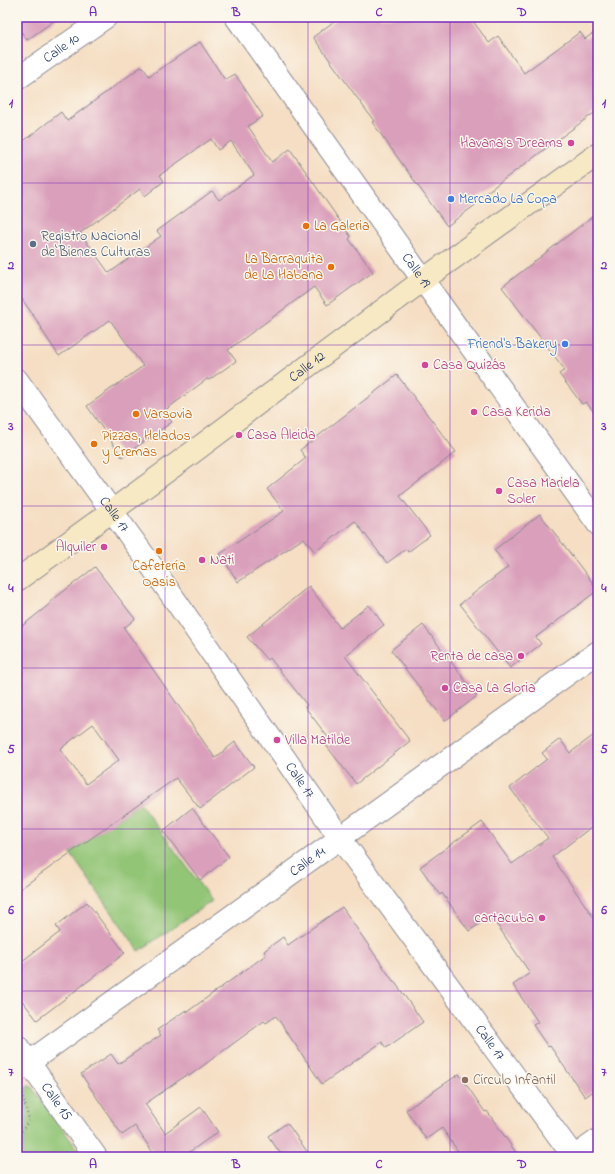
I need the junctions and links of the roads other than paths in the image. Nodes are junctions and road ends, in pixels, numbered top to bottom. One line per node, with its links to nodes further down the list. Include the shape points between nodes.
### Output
1 (106, 17): 3 (street, Calle 10)
2 (236, 17): 5 (street, Calle 19)
3 (17, 79)
4 (598, 154): 5 (main road, Calle 12)
5 (423, 280): 7 (main road, Calle 12); 8 (street, Calle 19)
6 (17, 380): 7 (street, Calle 17)
7 (111, 511): 9 (main road, Calle 12); 11 (street, Calle 17)
8 (598, 524)
9 (17, 580)
10 (598, 652): 11 (street, Calle 14)
11 (340, 838): 12 (street, Calle 14); 15 (street, Calle 17)
12 (21, 1060): 14 (street, Calle 15)
13 (598, 1140): 15 (street)
14 (96, 1157)
15 (574, 1157)

